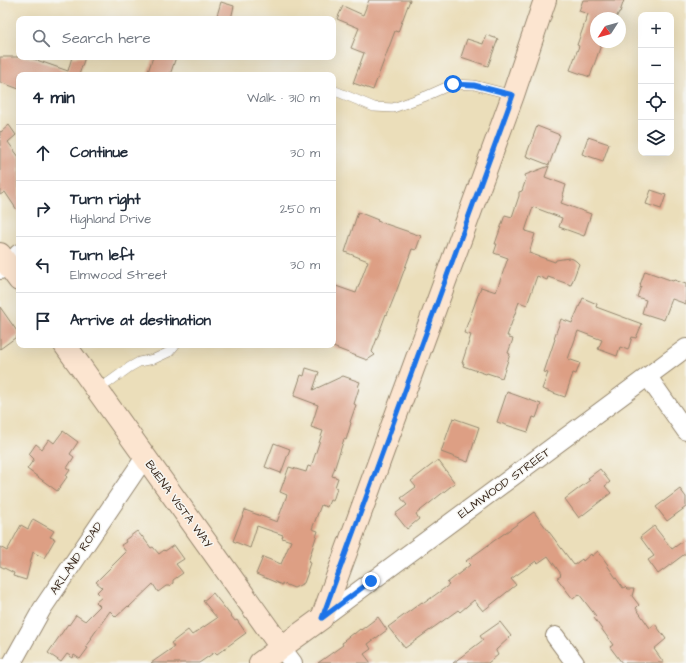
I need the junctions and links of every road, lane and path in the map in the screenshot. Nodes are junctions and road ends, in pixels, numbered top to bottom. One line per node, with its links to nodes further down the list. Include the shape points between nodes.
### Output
1 (539, 2): 3 (street)
2 (336, 91): 3 (lane, via 374,106 393,108 453,84 474,85)
3 (513, 95): 11 (street)
4 (67, 348): 8 (street, BUENA VISTA WAY)
5 (172, 348): 8 (lane, via 154,359 130,367)
6 (686, 348): 7 (street, ELMWOOD STREET)
7 (648, 377): 9 (street); 11 (street, ELMWOOD STREET)
8 (98, 390): 10 (street, BUENA VISTA WAY)
9 (686, 431)
10 (145, 457): 13 (street, BUENA VISTA WAY); 16 (street, ARLAND ROAD, via 42,609)
11 (322, 618): 13 (street)
12 (555, 636): 18 (street)
13 (287, 655): 17 (street)
14 (0, 662): 15 (lane)
15 (3, 663)
16 (12, 663)
17 (260, 663)
18 (575, 663)

